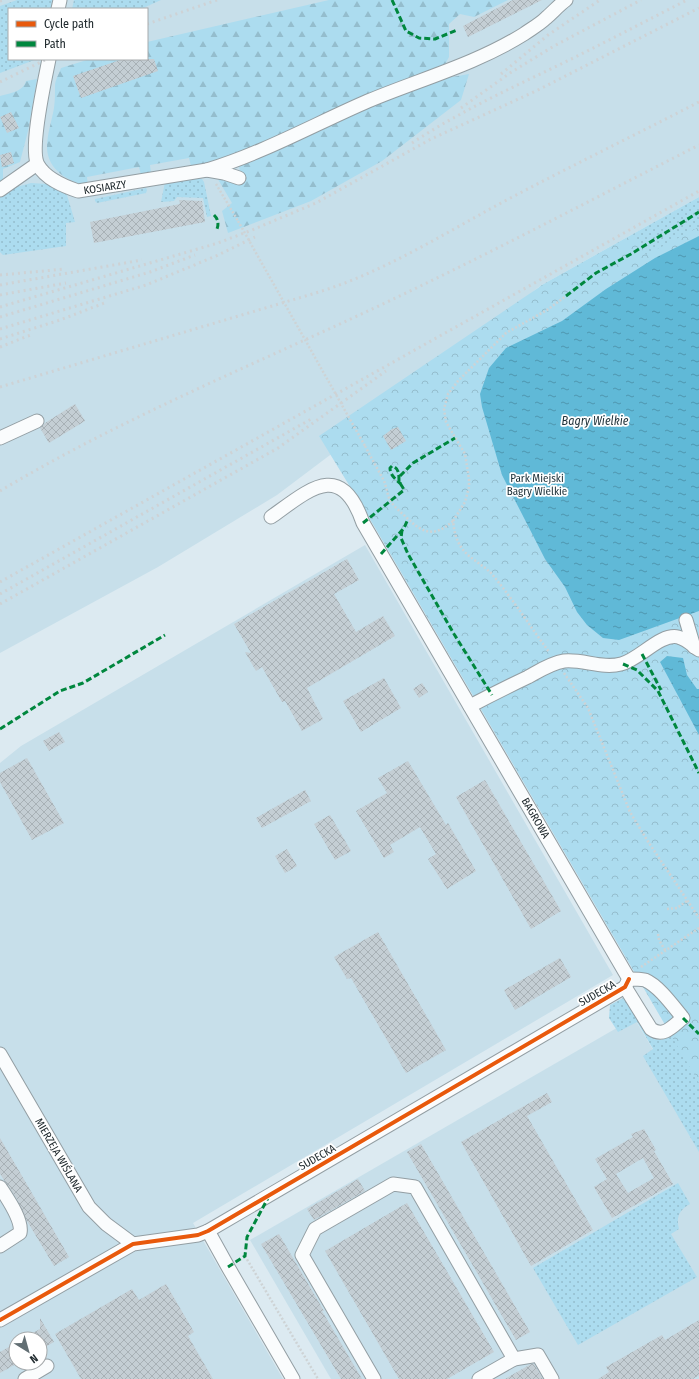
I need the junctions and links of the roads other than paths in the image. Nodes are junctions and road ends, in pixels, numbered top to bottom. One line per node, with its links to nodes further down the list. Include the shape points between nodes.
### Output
1 (566, 0): 4 (street, via 546,18 500,47 445,72 369,101 237,161)
2 (49, 60): 3 (street, via 34,148)
3 (37, 164): 4 (street, KOSIARZY, via 45,175 78,191); 6 (street)
4 (207, 170): 5 (street, KOSIARZY)
5 (239, 178)
6 (0, 190)
7 (37, 421): 8 (street)
8 (0, 438)
9 (271, 517): 12 (street, BAGROWA, via 311,490 328,484 334,485 350,497)
10 (686, 620): 11 (street)
11 (697, 648): 12 (street, via 685,640 669,637 623,664 557,662)
12 (470, 706): 13 (street, BAGROWA)
13 (627, 983): 16 (street, SUDECKA)
14 (0, 1054): 17 (street, MIERZEJA WIŚLANA, via 89,1207 106,1224)
15 (0, 1187): 18 (street, via 21,1229 20,1233)
16 (208, 1231): 17 (street, SUDECKA, via 198,1235); 23 (street)
17 (133, 1244): 19 (street, SUDECKA)
18 (0, 1246)
19 (0, 1320)
20 (514, 1359): 24 (street, via 416,1187 393,1184 315,1228 302,1254); 25 (street); 26 (street, via 538,1355)
21 (39, 1371): 22 (street)
22 (25, 1379)
23 (293, 1379)
24 (374, 1379)
25 (479, 1379)
26 (552, 1379)

